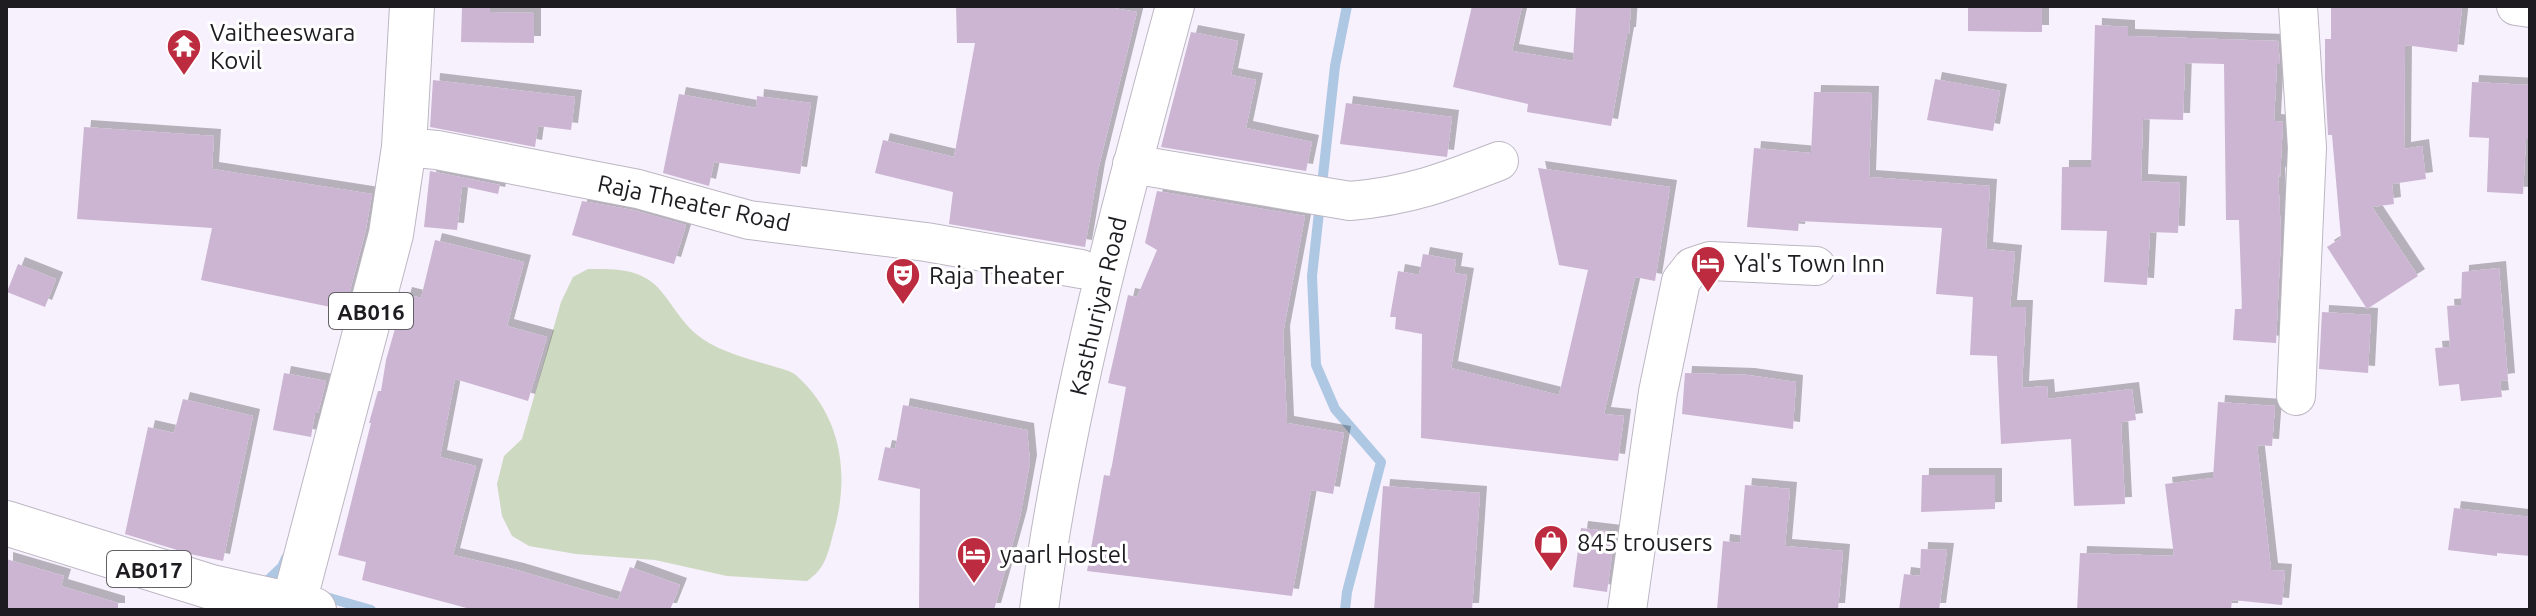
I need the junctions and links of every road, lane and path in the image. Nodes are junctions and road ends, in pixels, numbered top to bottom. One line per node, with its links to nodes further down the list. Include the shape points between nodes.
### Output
1 (412, 6): 6 (main road, AB016)
2 (1175, 6): 8 (street, Kasthuriyar Road)
3 (2298, 6): 11 (street, via 2307,148)
4 (2516, 6): 5 (street)
5 (2530, 8)
6 (404, 147): 10 (street, Raja Theater Road, via 638,189 749,220 926,242); 13 (main road, AB016, via 391,234)
7 (1499, 161): 8 (street, via 1426,189 1350,201)
8 (1132, 164): 14 (street, Kasthuriyar Road, via 1074,413)
9 (1816, 266): 15 (street, via 1710,261 1692,267 1681,281 1658,392)
10 (1081, 269)
11 (2296, 396)
12 (6, 523): 13 (main road, AB017, via 211,587)
13 (300, 608)
14 (1039, 610)
15 (1627, 610)

